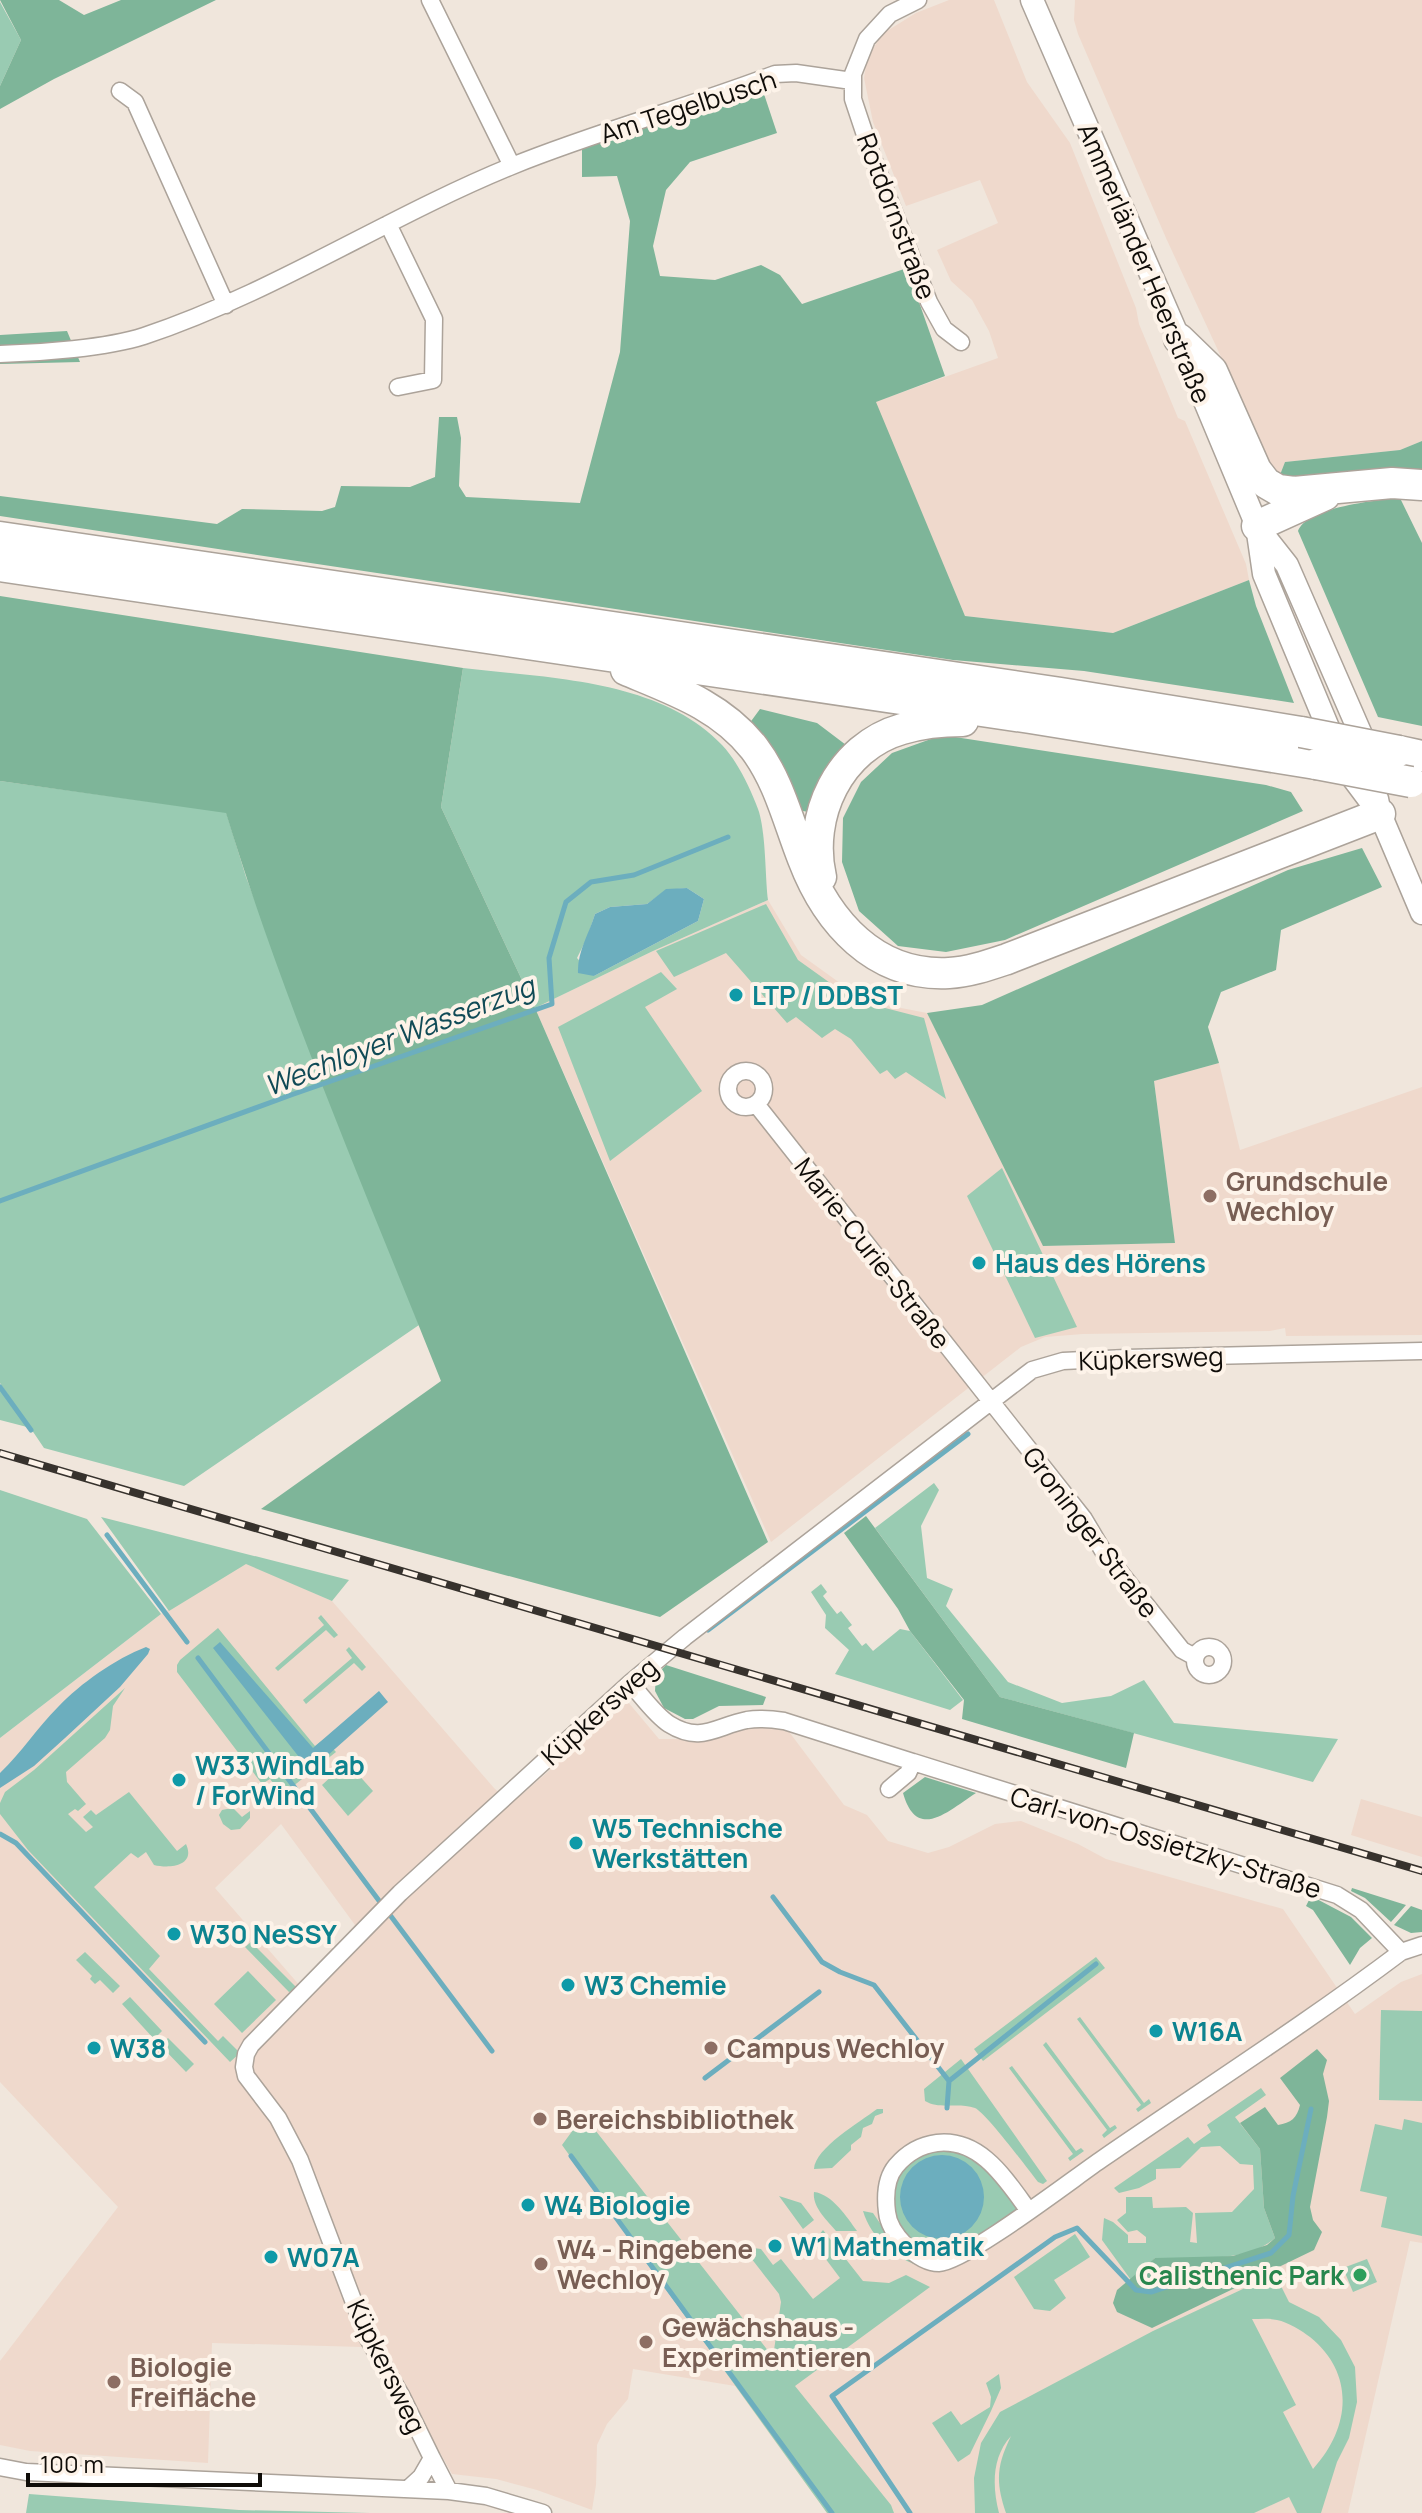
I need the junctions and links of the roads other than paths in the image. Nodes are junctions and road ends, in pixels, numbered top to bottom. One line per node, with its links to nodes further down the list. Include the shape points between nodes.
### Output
1 (430, 0): 8 (street)
2 (918, 0): 6 (street, via 879,23 862,48)
3 (1032, 0): 5 (street, Ammerländer Heerstraße)
4 (1052, 0): 5 (street)
5 (1046, 30): 11 (street, Ammerländer Heerstraße)
6 (852, 81): 8 (street, Am Tegelbusch, via 775,74); 12 (street, Rotdornstraße, via 858,116 929,302 944,329)
7 (120, 91): 10 (street, via 135,102)
8 (512, 166): 9 (street, Am Tegelbusch)
9 (388, 224): 10 (street, Am Tegelbusch); 14 (street, via 434,319 435,334 433,380)
10 (226, 305): 13 (street, Am Tegelbusch, via 143,336)
11 (1179, 339): 16 (highway, via 1212,371 1266,483 1294,492); 17 (street, Ammerländer Heerstraße)
12 (961, 342)
13 (0, 354)
14 (398, 387)
15 (1422, 485): 16 (highway)
16 (1338, 489): 17 (highway)
17 (1257, 526): 23 (street, Ammerländer Heerstraße, via 1287,565 1368,753)
18 (0, 537): 22 (highway, bridge, via 1301,732)
19 (0, 566): 20 (highway)
20 (579, 651): 21 (highway); 25 (highway, via 693,698 739,731 770,772 817,893)
21 (1030, 718): 22 (highway, bridge, via 1316,764); 25 (highway, via 933,722 899,730 849,762 820,817 817,847 820,874)
22 (1413, 769)
23 (1380, 814): 24 (street, Ammerländer Heerstraße); 25 (highway, via 979,968 916,972 884,961)
24 (1422, 913)
25 (839, 924)
26 (756, 1104): 28 (street, Marie-Curie-Straße)
27 (1422, 1351): 28 (street, Küpkersweg, via 1063,1361 1032,1370)
28 (990, 1402): 29 (street, Groninger Straße, via 1182,1650); 30 (street, Küpkersweg)
29 (1195, 1657)
30 (630, 1683): 31 (street, Carl-von-Ossietzky-Straße, via 667,1723 686,1732 701,1735 762,1718); 36 (street, Küpkersweg, via 369,1923 246,2054 246,2076 278,2118 300,2160 367,2337)
31 (913, 1762): 32 (street); 34 (street, Carl-von-Ossietzky-Straße, via 1337,1895 1361,1910)
32 (889, 1789)
33 (1422, 1945): 34 (street)
34 (1401, 1952): 35 (street)
35 (1029, 2211): 35 (street, via 991,2162 973,2148 949,2142 927,2144 906,2155 886,2188 887,2220 898,2238 937,2263 953,2260)
36 (432, 2458): 38 (street, Küpkersweg); 39 (street, Küpkersweg)
37 (0, 2467): 38 (street)
38 (408, 2489): 39 (street)
39 (449, 2491): 40 (street)
40 (543, 2513)

